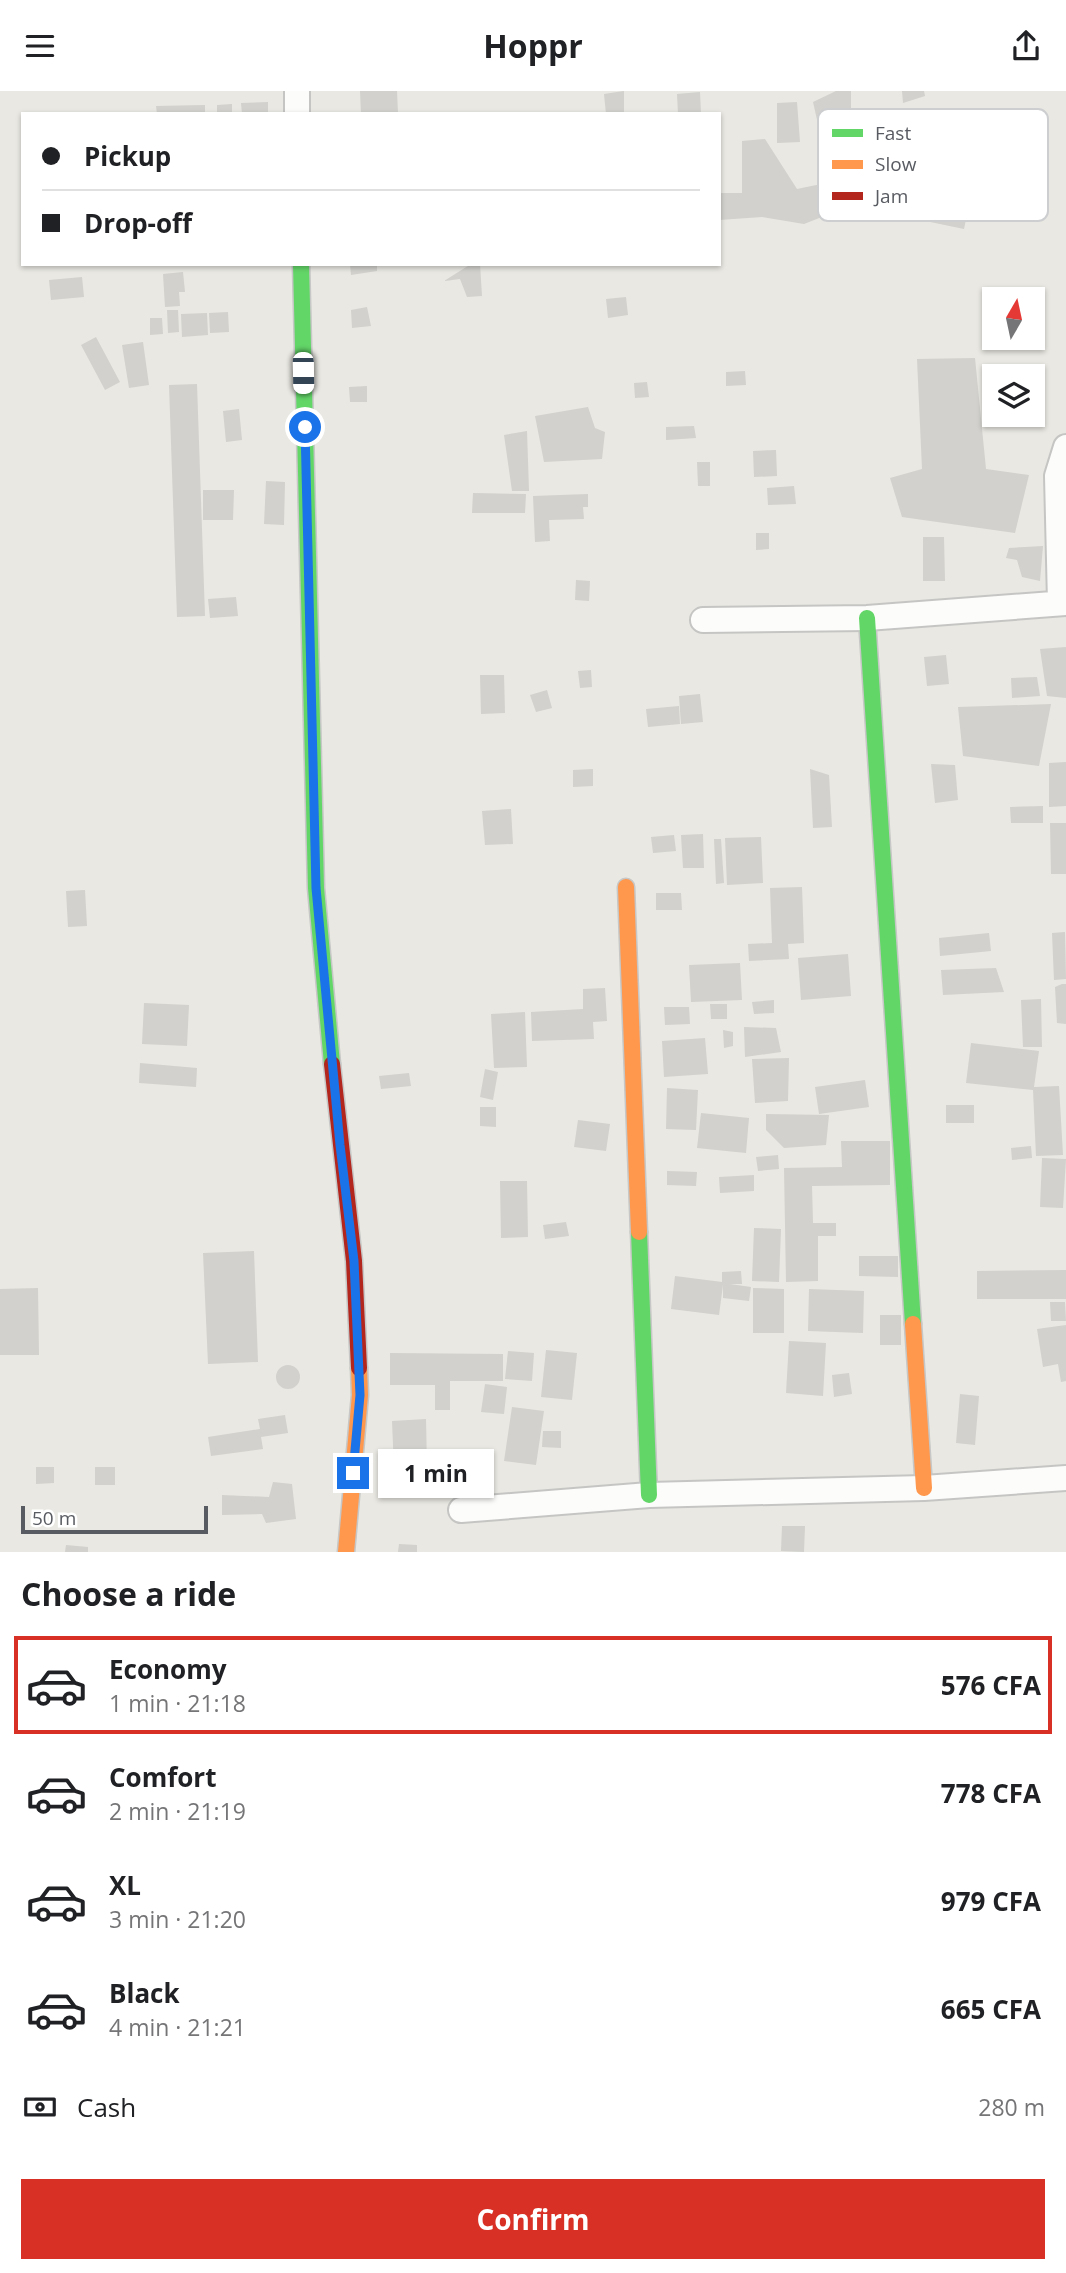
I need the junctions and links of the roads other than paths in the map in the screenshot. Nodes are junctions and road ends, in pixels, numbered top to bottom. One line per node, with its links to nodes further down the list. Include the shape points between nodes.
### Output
1 (297, 91): 2 (street)
2 (297, 112)
3 (301, 266): 13 (street, via 316,888 354,1261 360,1395)
4 (1066, 447): 5 (street, via 1057,475)
5 (1063, 603): 6 (street)
6 (867, 618): 7 (street); 10 (street)
7 (703, 620)
8 (626, 887): 11 (street)
9 (1066, 1478): 10 (street)
10 (924, 1487): 11 (street)
11 (649, 1495): 12 (street)
12 (461, 1510)
13 (346, 1552)

